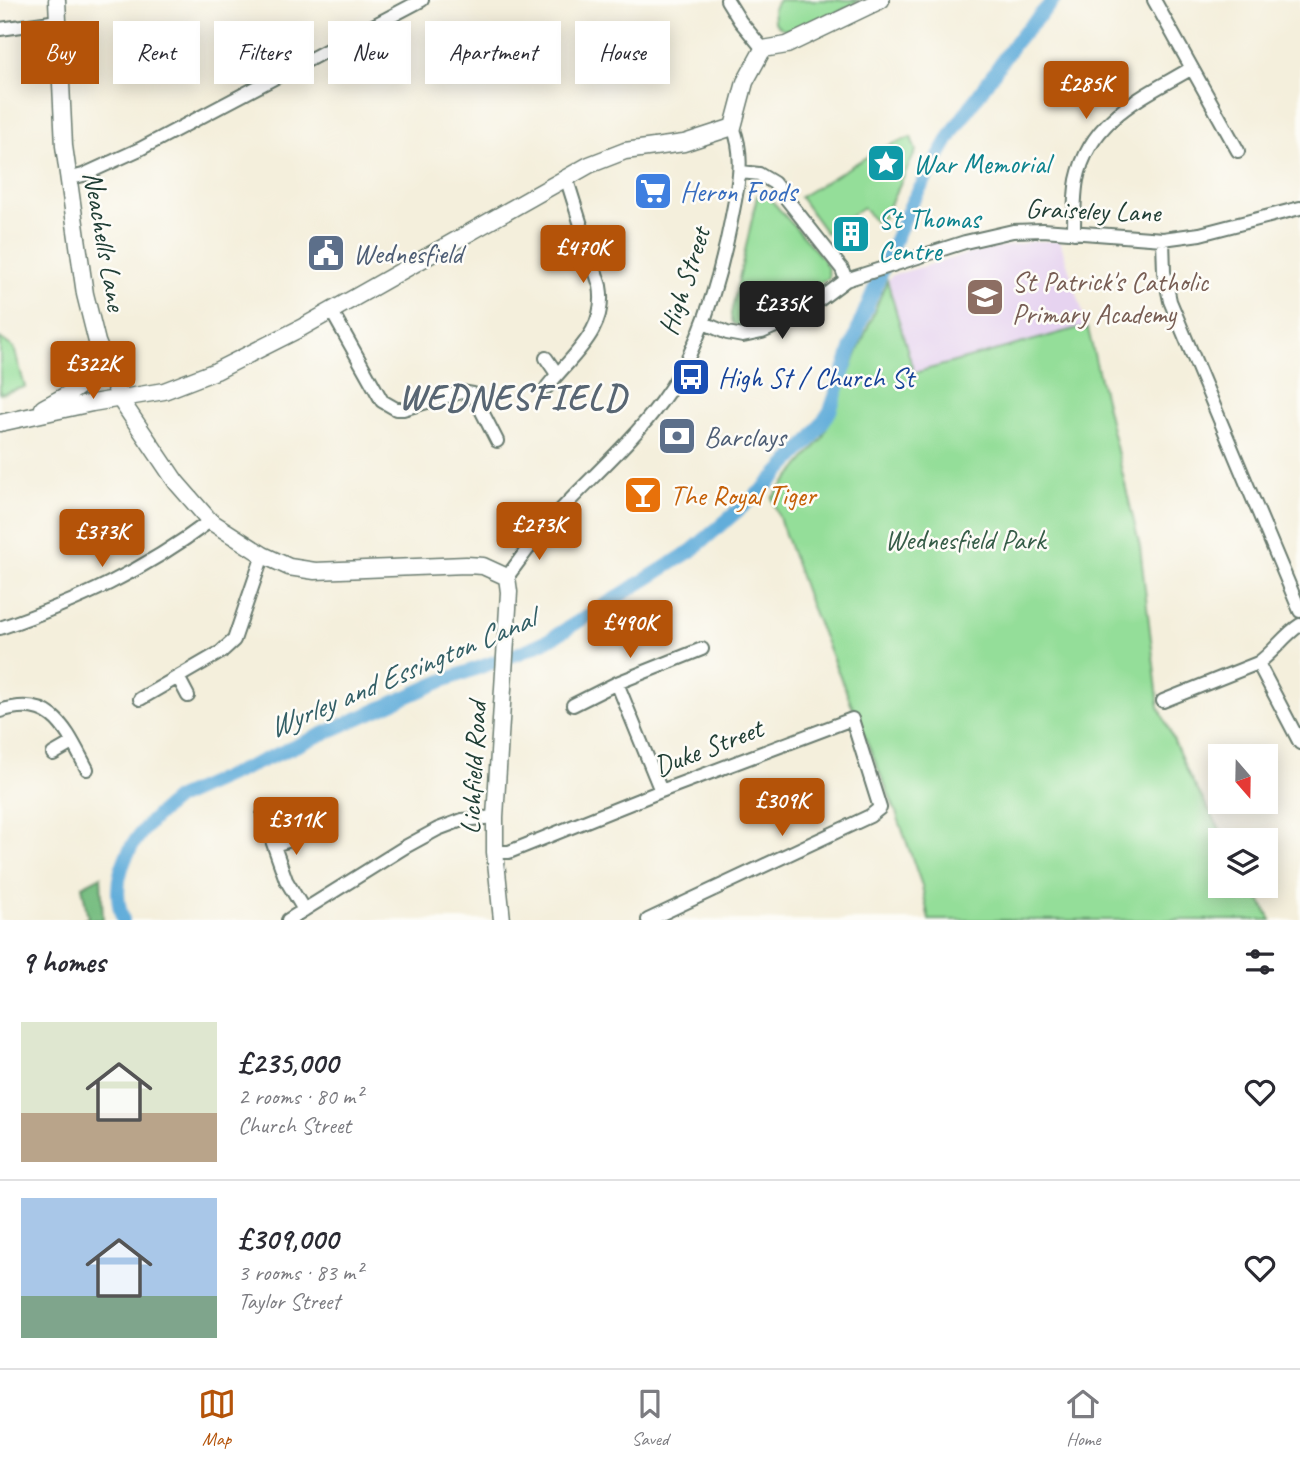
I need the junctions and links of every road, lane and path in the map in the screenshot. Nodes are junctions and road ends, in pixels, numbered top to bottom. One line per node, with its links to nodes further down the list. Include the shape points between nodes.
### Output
1 (57, 0): 6 (street, Neachells Lane)
2 (422, 0): 14 (street, via 140,149)
3 (727, 0): 8 (street)
4 (881, 0): 8 (street, via 787,45)
5 (1154, 0): 9 (street)
6 (58, 20): 7 (street); 14 (street, Neachells Lane)
7 (0, 29)
8 (763, 49): 10 (street, High Street, via 745,82)
9 (1192, 68): 11 (street); 16 (street, via 1117,113 1094,138 1077,181)
10 (733, 127): 12 (street, High Street, via 740,143); 13 (street, via 684,143 625,151)
11 (1238, 151)
12 (741, 172): 18 (street, via 759,174 774,183); 20 (street, High Street)
13 (566, 177): 19 (street); 23 (street, via 602,303 595,328)
14 (68, 179): 21 (street, Neachells Lane)
15 (1300, 208): 17 (street, Graiseley Lane)
16 (1074, 233): 17 (street, Graiseley Lane); 18 (street, Graiseley Lane, via 1013,231)
17 (1163, 239): 32 (street, via 1170,301)
18 (846, 280): 20 (street, Graiseley Lane, via 798,316 762,332 743,336)
19 (331, 310): 25 (street, via 216,371 164,391); 28 (street, via 382,401 403,409 461,392 472,394)
20 (704, 323): 31 (street, High Street, via 662,401 544,528)
21 (97, 342): 25 (street, Neachells Lane); 26 (street, via 92,371 82,386)
22 (546, 358): 23 (street)
23 (557, 374): 24 (street)
24 (547, 387)
25 (120, 399): 26 (street); 29 (street, Neachells Lane, via 176,482)
26 (28, 416): 27 (street)
27 (0, 424)
28 (496, 441)
29 (210, 520): 30 (street, Neachells Lane); 34 (street, via 171,550 122,578)
30 (263, 555): 31 (street, Neachells Lane, via 289,568 315,571 466,565 483,566); 39 (street, via 234,640)
31 (507, 577): 52 (street, Lichfield Road)
32 (1300, 611)
33 (1300, 625): 38 (street)
34 (0, 628)
35 (681, 641): 37 (street)
36 (702, 649): 37 (street)
37 (687, 655): 40 (street)
38 (1258, 663): 43 (street); 47 (street)
39 (178, 677): 41 (street); 42 (street)
40 (617, 683): 44 (street); 50 (street)
41 (188, 696)
42 (140, 699)
43 (1163, 701)
44 (573, 705)
45 (0, 710): 46 (street, via 19,705 43,710)
46 (72, 743): 48 (street); 49 (street)
47 (1300, 743)
48 (53, 754)
49 (87, 769)
50 (662, 790): 55 (street, Duke Street, via 509,852); 59 (street, Duke Street, via 852,719 880,808)
51 (263, 816): 54 (street)
52 (495, 817): 55 (street, Lichfield Road); 56 (street, via 462,820 439,829)
53 (294, 839): 54 (street)
54 (274, 845): 56 (street, via 286,880)
55 (495, 852): 58 (street, Lichfield Road)
56 (304, 910): 57 (street)
57 (288, 920)
58 (502, 920)
59 (649, 920)

